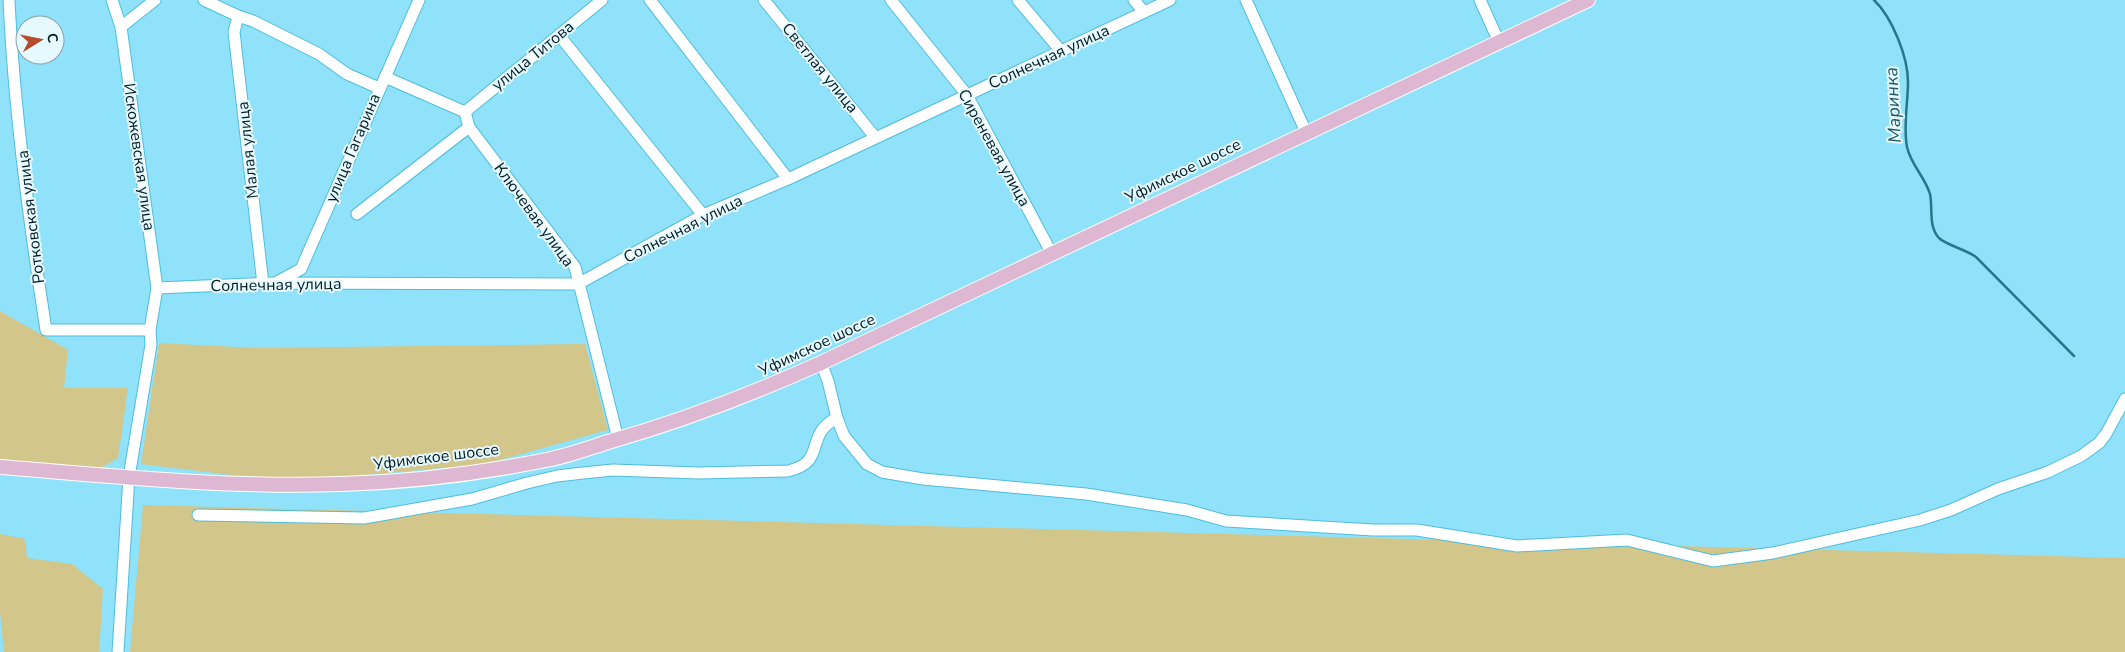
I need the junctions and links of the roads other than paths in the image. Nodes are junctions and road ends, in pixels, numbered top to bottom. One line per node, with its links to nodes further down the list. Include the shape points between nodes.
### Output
1 (9, 0): 36 (street, Ротковская улица, via 11,43 46,330)
2 (112, 0): 18 (street)
3 (155, 0): 18 (street)
4 (204, 0): 17 (street)
5 (419, 0): 22 (street, улица Гагарина)
6 (602, 0): 19 (street, улица Титова)
7 (650, 0): 29 (street)
8 (764, 0): 28 (street, Светлая улица)
9 (891, 0): 24 (street, Сиреневая улица)
10 (1018, 0): 21 (street)
11 (1134, 0): 16 (street)
12 (1170, 0): 16 (street, Солнечная улица)
13 (1246, 0): 27 (street)
14 (1480, 0): 20 (street)
15 (1588, 0): 20 (main road, Уфимское шоссе)
16 (1144, 12): 21 (street, Солнечная улица)
17 (238, 16): 23 (street, via 286,37 319,54 347,74); 33 (street, Малая улица, via 234,32)
18 (121, 27): 35 (street, Искожевская улица)
19 (559, 35): 25 (street, улица Титова); 31 (street)
20 (1499, 42): 27 (main road, Уфимское шоссе)
21 (1061, 51): 24 (street, Солнечная улица)
22 (385, 77): 23 (street, улица Гагарина); 25 (street)
23 (379, 88): 33 (street, улица Гагарина, via 301,268)
24 (967, 95): 28 (street, Солнечная улица); 32 (street, Сиреневая улица)
25 (464, 112): 26 (street, Ключевая улица)
26 (469, 127): 30 (street); 34 (street, Ключевая улица, via 575,267)
27 (1306, 132): 32 (main road, Уфимское шоссе)
28 (875, 137): 29 (street, Солнечная улица)
29 (788, 179): 31 (street, Солнечная улица)
30 (357, 214)
31 (703, 216): 34 (street, Солнечная улица)
32 (1052, 254): 37 (main road, Уфимское шоссе)
33 (268, 284): 34 (street, Солнечная улица); 35 (street, Солнечная улица)
34 (578, 284): 40 (street, Ключевая улица)
35 (158, 288): 36 (street, Искожевская улица)
36 (150, 330): 42 (street, Искожевская улица, via 151,345)
37 (821, 363): 39 (street); 40 (main road, Уфимское шоссе, via 693,417)
38 (2125, 399): 39 (street, via 2106,434 2074,460 1952,510 1773,553 1713,561 1627,540 1517,546 1417,530 1226,521 1187,510 1086,494 923,479 882,472 867,464 844,436)
39 (837, 418): 43 (street, via 820,433 810,461 788,470 698,473 613,470 583,473 557,476 472,499 364,518)
40 (618, 439): 42 (main road, Уфимское шоссе, via 552,459 418,479 269,485)
41 (0, 467): 42 (main road, Уфимское шоссе)
42 (129, 477): 44 (street, Искожевская улица)
43 (198, 515)
44 (118, 652)

